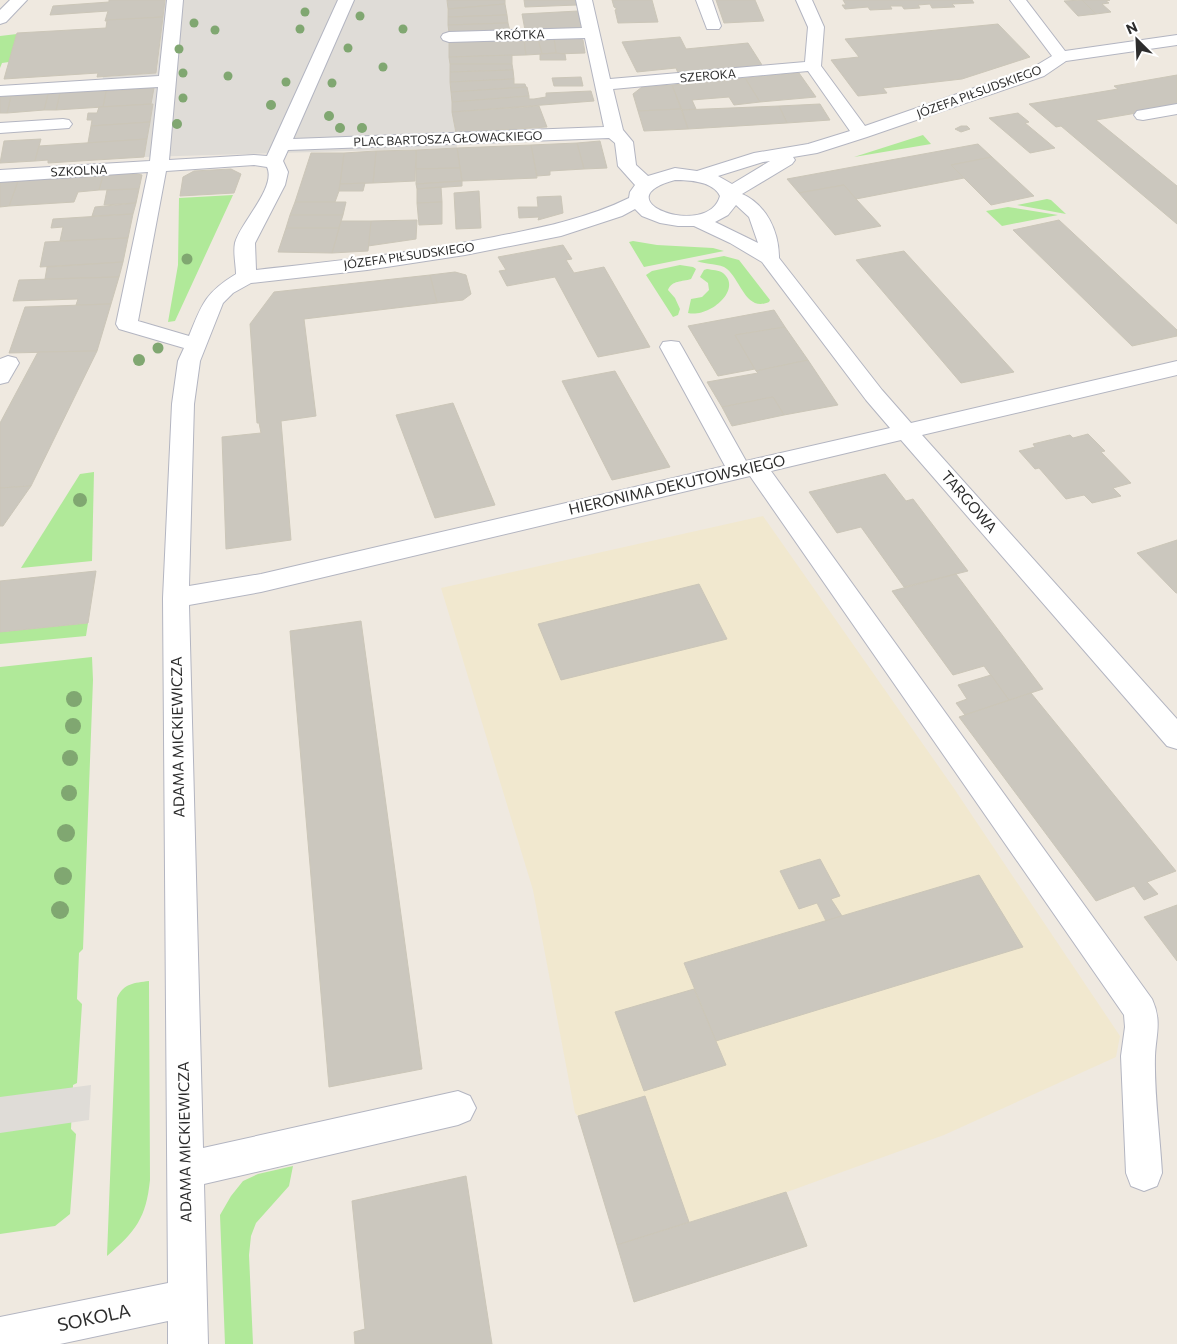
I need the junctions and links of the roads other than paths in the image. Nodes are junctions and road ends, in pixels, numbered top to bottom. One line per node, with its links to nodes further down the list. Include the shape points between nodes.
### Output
1 (19, 0): 8 (street)
2 (175, 0): 15 (street)
3 (346, 0): 25 (street)
4 (584, 0): 10 (street)
5 (704, 0): 9 (street)
6 (804, 0): 14 (street, via 816,27)
7 (1018, 0): 13 (street)
8 (0, 19)
9 (713, 26)
10 (590, 33): 11 (street, KRÓTKA); 16 (street)
11 (449, 38)
12 (1173, 44): 13 (street, JÓZEFA PIŁSUDSKIEGO)
13 (1061, 57): 23 (street, JÓZEFA PIŁSUDSKIEGO, via 1038,72)
14 (813, 66): 16 (street, SZEROKA); 23 (street)
15 (167, 81): 17 (street); 26 (street)
16 (603, 85): 22 (street)
17 (0, 91)
18 (1177, 109): 19 (street)
19 (1143, 115)
20 (63, 124): 21 (street)
21 (0, 128)
22 (614, 132): 25 (street, PLAC BARTOSZA GŁOWACKIEGO); 29 (street, via 624,142 627,166)
23 (861, 133): 24 (street, JÓZEFA PIŁSUDSKIEGO)
24 (811, 148): 28 (street, JÓZEFA PIŁSUDSKIEGO, via 760,157); 30 (street, JÓZEFA PIŁSUDSKIEGO, via 773,166 748,185)
25 (277, 153): 26 (street, PLAC BARTOSZA GŁOWACKIEGO, via 254,160); 35 (street, via 279,172 276,185 245,243)
26 (158, 166): 27 (street, SZKOLNA); 36 (street, via 127,324)
27 (0, 176)
28 (700, 176): 29 (street, JÓZEFA PIŁSUDSKIEGO, via 664,176); 30 (street, TARGOWA, via 713,180)
29 (642, 192): 31 (street, via 641,205 649,212); 33 (street, JÓZEFA PIŁSUDSKIEGO, via 615,212)
30 (728, 194): 32 (street, via 729,200 722,210); 34 (street, TARGOWA, via 750,206 762,226 769,246)
31 (669, 219): 32 (street); 33 (street, JÓZEFA PIŁSUDSKIEGO, via 606,228)
32 (696, 220): 34 (street, TARGOWA)
33 (571, 228): 35 (street, JÓZEFA PIŁSUDSKIEGO, via 465,249)
34 (769, 258): 39 (street, TARGOWA, via 874,395)
35 (246, 278): 36 (street, ADAMA MICKIEWICZA, via 226,289 214,301)
36 (196, 345): 41 (street, ADAMA MICKIEWICZA, via 189,361 183,404)
37 (671, 347): 40 (street)
38 (1177, 368): 39 (street, HIERONIMA DEKUTOWSKIEGO)
39 (907, 431): 40 (street, HIERONIMA DEKUTOWSKIEGO); 42 (street, TARGOWA)
40 (747, 468): 41 (street, HIERONIMA DEKUTOWSKIEGO, via 261,583); 45 (street, via 1140,1010 1142,1027 1138,1056)
41 (176, 598): 44 (street, ADAMA MICKIEWICZA)
42 (1177, 738)
43 (458, 1108): 44 (street)
44 (185, 1170): 46 (street, ADAMA MICKIEWICZA)
45 (1144, 1173)
46 (187, 1298): 47 (street, SOKOLA); 48 (street, ADAMA MICKIEWICZA)
47 (0, 1337)
48 (188, 1344)

